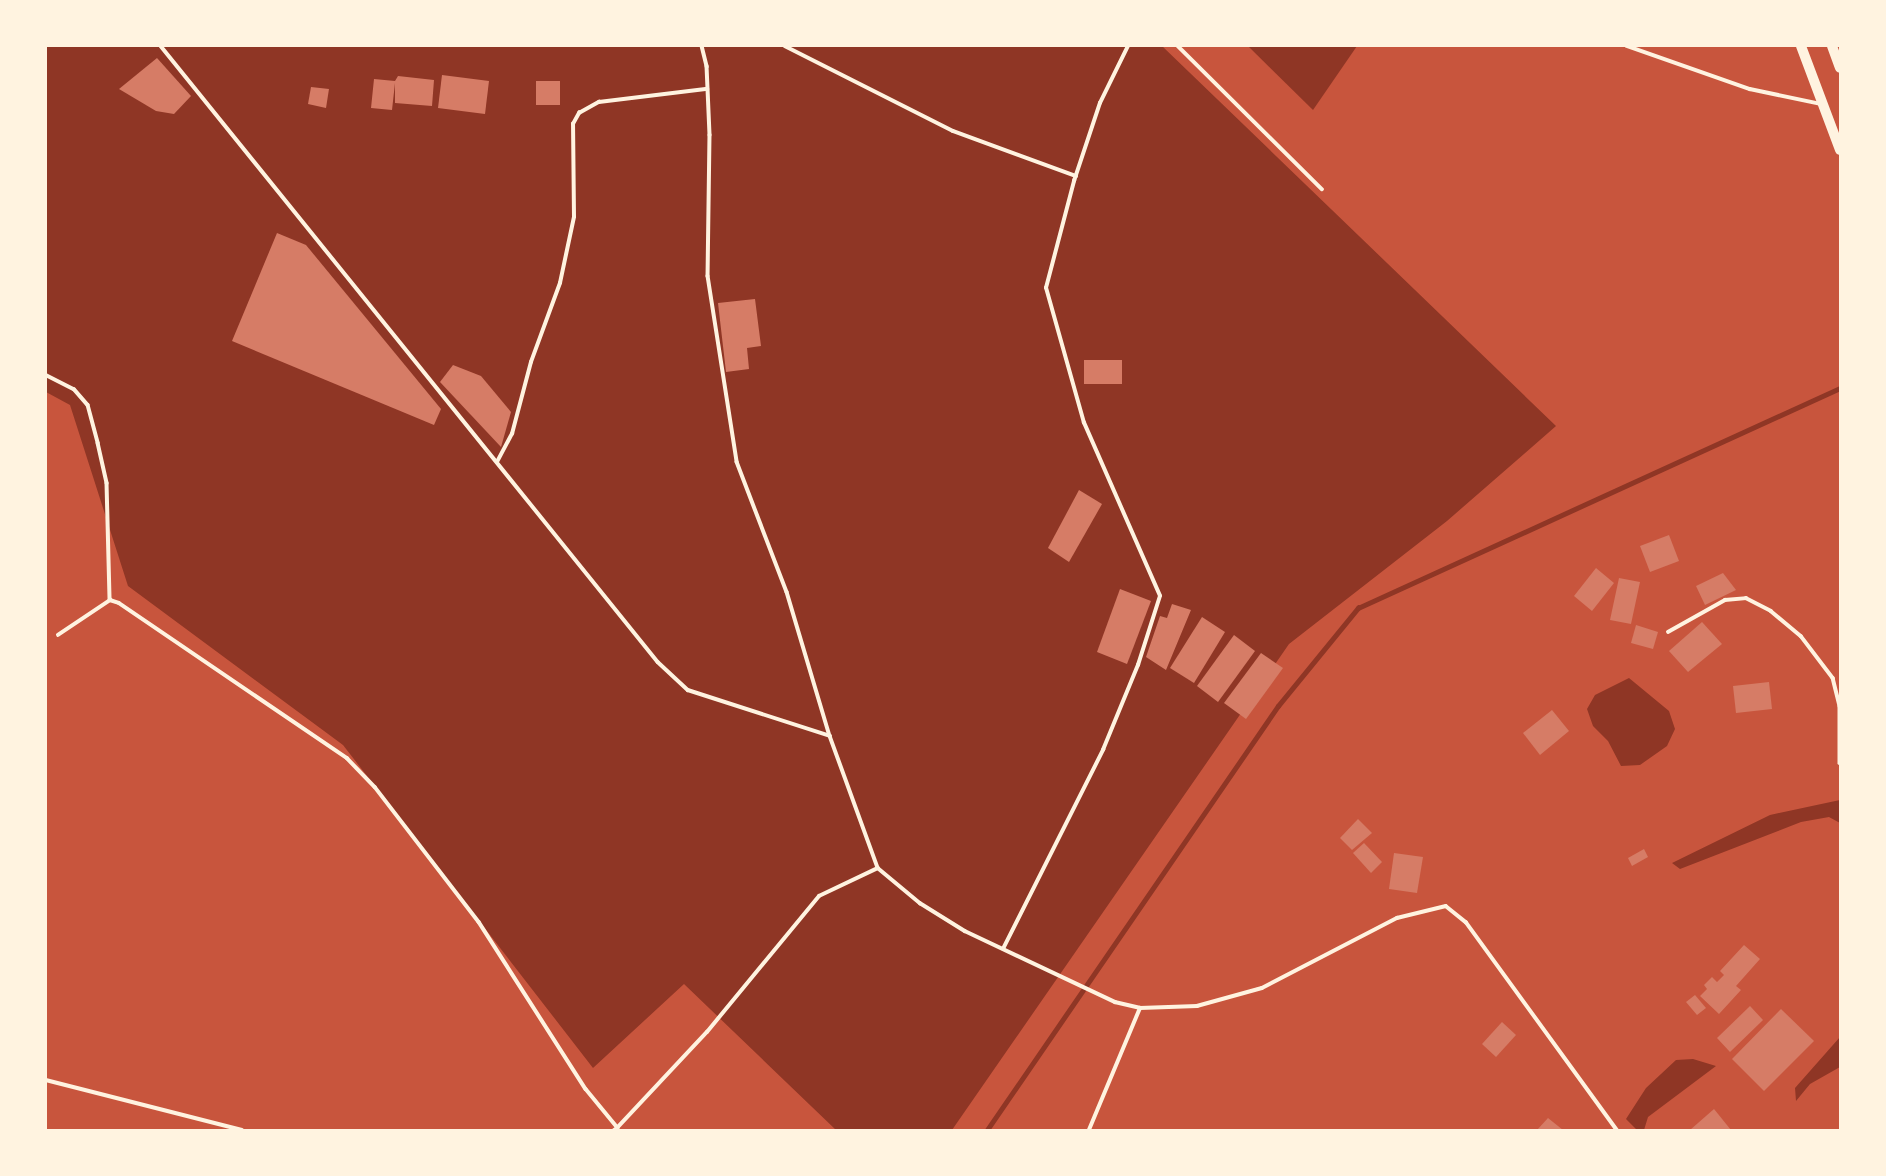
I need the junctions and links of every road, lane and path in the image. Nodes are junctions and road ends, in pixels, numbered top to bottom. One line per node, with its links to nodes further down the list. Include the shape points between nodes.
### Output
1 (161, 46): 16 (lane)
2 (702, 46): 10 (lane)
3 (785, 46): 13 (lane, via 953,131)
4 (1128, 46): 13 (lane, via 1100,103)
5 (1178, 46): 14 (lane)
6 (1627, 46): 11 (lane, via 1751,89)
7 (1801, 46): 11 (main road)
8 (1832, 46): 9 (main road)
9 (1840, 68)
10 (707, 89): 16 (lane, via 599,102 579,113 573,124 574,218 560,283 512,434); 20 (lane, via 708,276 737,462 787,592)
11 (1824, 105): 12 (main road)
12 (1840, 150)
13 (1076, 176): 23 (lane, via 1046,288 1088,433 1160,596 1103,750)
14 (1322, 189)
15 (46, 375): 17 (lane, via 74,389 88,405 99,443 107,483)
16 (497, 462): 20 (lane, via 658,662 688,690)
17 (110, 600): 19 (lane); 26 (lane, via 297,722 347,758 375,787 479,922 586,1089)
18 (1668, 632): 21 (lane, via 1725,600 1746,598 1771,611 1801,636 1833,678 1840,706)
19 (58, 635)
20 (830, 736): 22 (lane)
21 (1840, 764)
22 (878, 868): 23 (lane, via 920,903); 26 (lane, via 819,896 707,1032)
23 (1003, 949): 24 (lane, via 1076,984)
24 (1140, 1007): 28 (lane); 29 (lane, via 1197,1006 1262,988 1397,918 1446,906 1466,922)
25 (46, 1080): 27 (lane)
26 (617, 1129)
27 (242, 1130)
28 (1089, 1130)
29 (1618, 1130)

